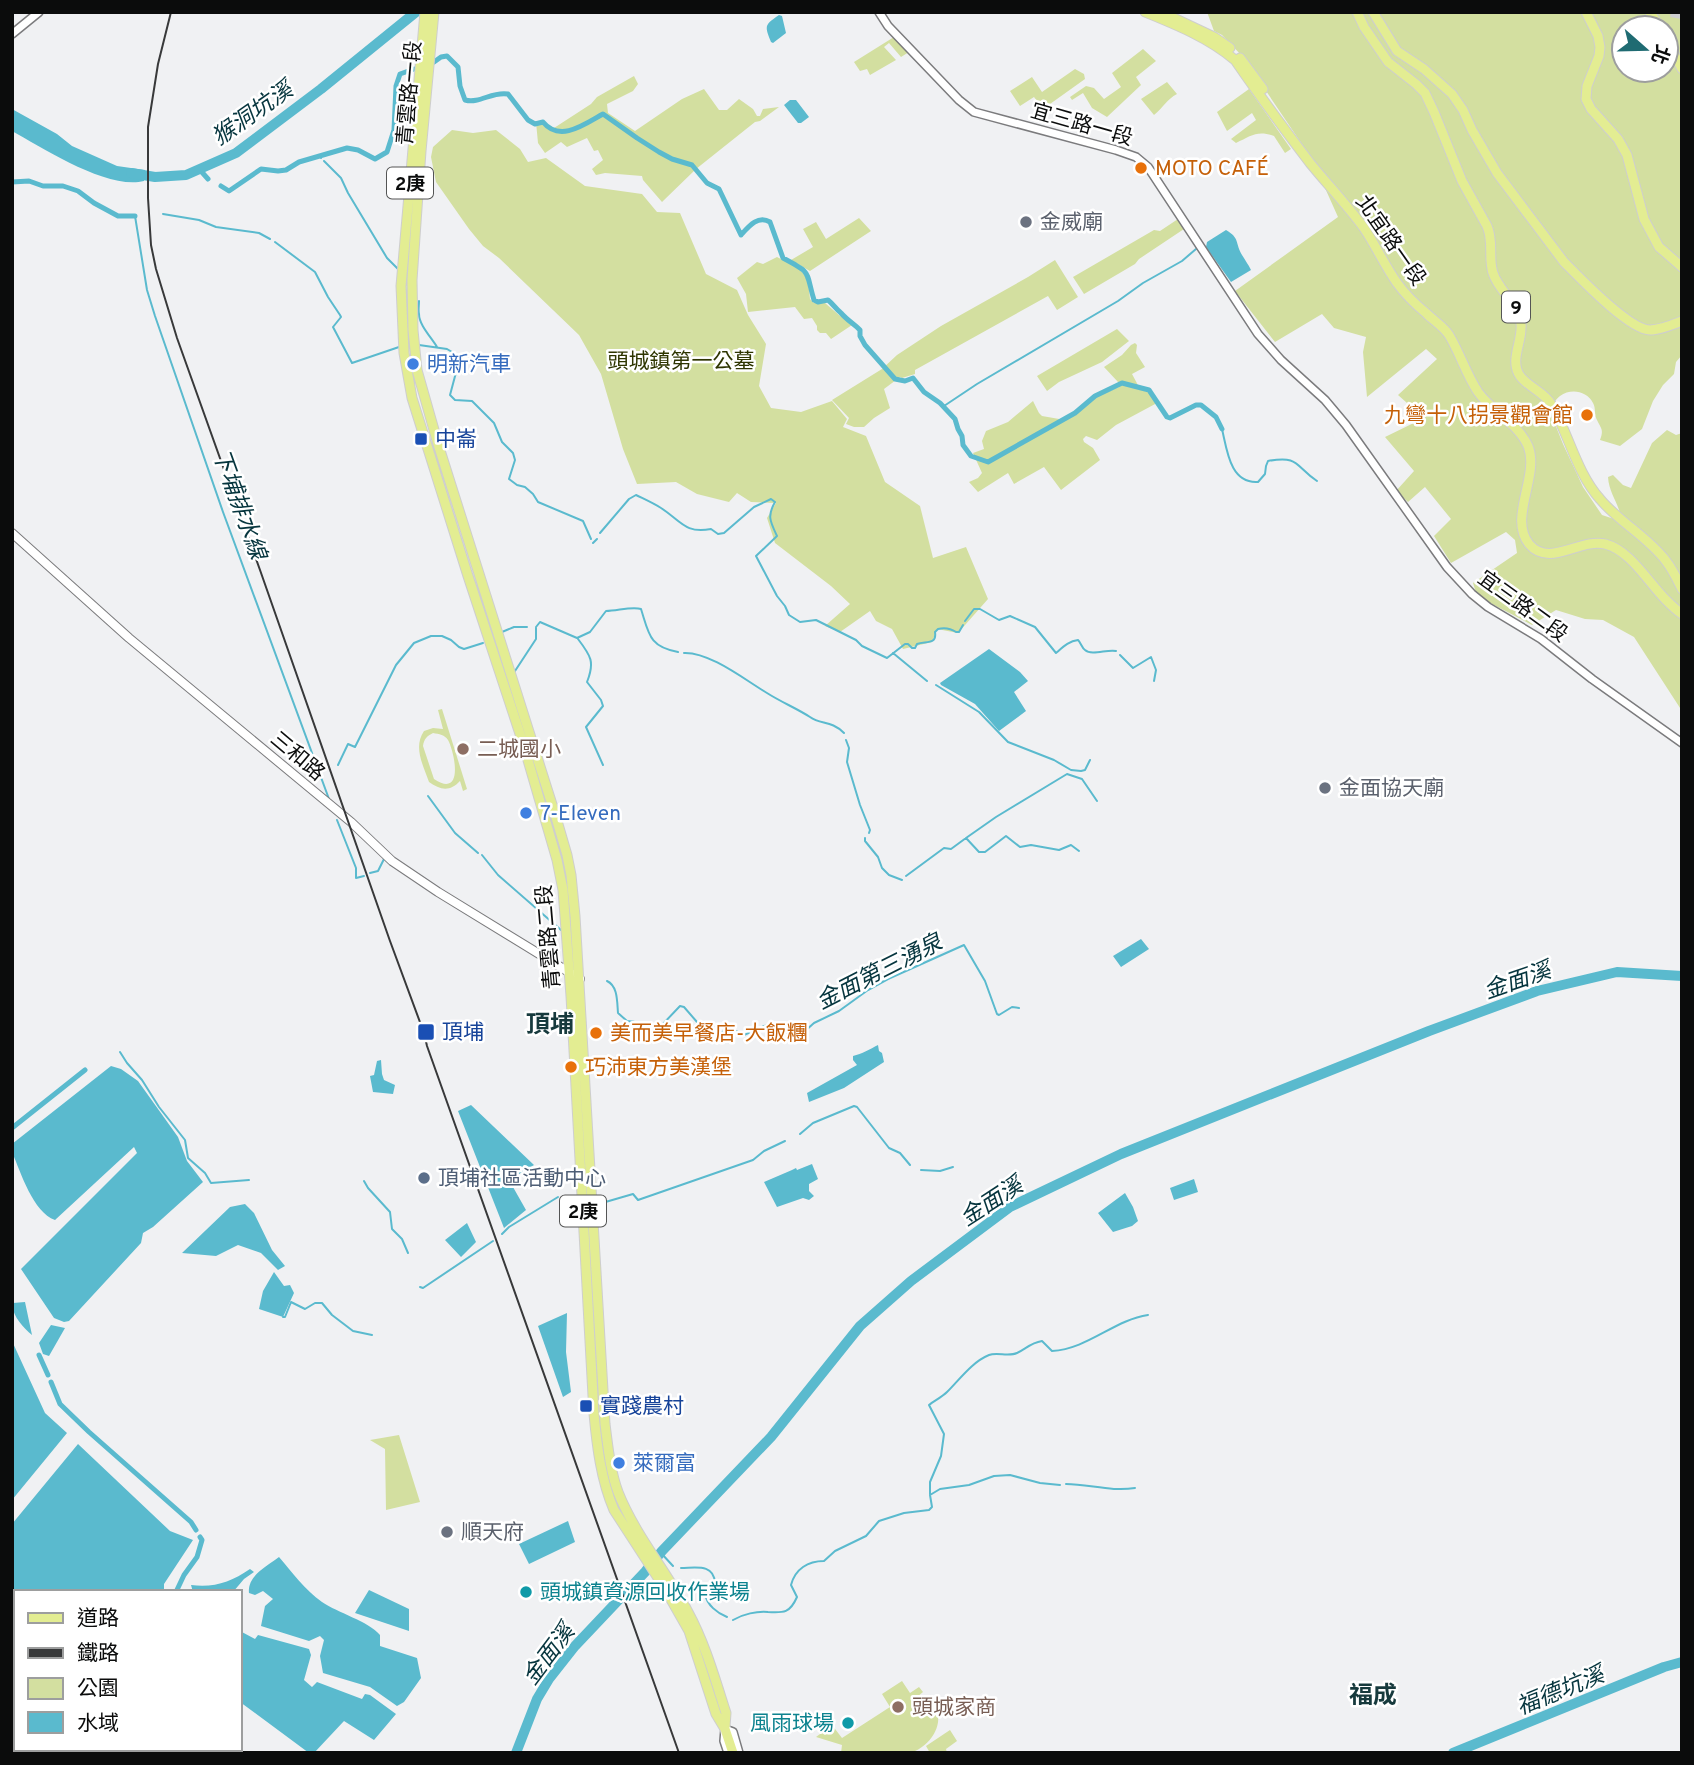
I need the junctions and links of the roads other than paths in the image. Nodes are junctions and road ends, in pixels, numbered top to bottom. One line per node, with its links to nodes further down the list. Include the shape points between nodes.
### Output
1 (39, 12): 10 (street)
2 (425, 12): 14 (main road, 青雲路一段 / 2庚, via 401,281)
3 (434, 12): 15 (main road, 青雲路一段 / 2庚, via 412,280)
4 (879, 12): 16 (street, 宜三路一段, via 974,112 1116,150 1143,162 1258,334)
5 (1145, 12): 11 (main road, 北宜路一段, via 1220,48 1235,60)
6 (1161, 12): 11 (main road, 北宜路一段, via 1214,37 1235,53)
7 (1357, 12): 18 (main road, 9, via 1388,62 1425,93 1490,233 1494,276 1520,316 1522,332 1515,360 1519,375 1550,403 1599,498 1665,559)
8 (1373, 12): 13 (main road, via 1397,51 1452,94 1497,173 1575,273 1635,326 1649,330)
9 (1586, 12): 12 (main road, via 1600,47 1586,93 1588,103 1623,146 1644,219 1659,247)
10 (12, 34)
11 (1282, 125): 19 (main road, 北宜路一段, via 1366,231 1396,281 1448,334 1487,404 1517,429 1528,446 1530,468 1522,520 1529,544 1551,554 1590,543 1617,548)
12 (1682, 267)
13 (1682, 321)
14 (402, 330): 20 (main road, 青雲路二段 / 2庚, via 416,409)
15 (413, 330): 20 (main road, 青雲路二段 / 2庚, via 422,390)
16 (1325, 400): 21 (street, 宜三路二段, via 1447,567 1472,594)
17 (12, 533): 22 (main road, 三和路, via 392,861)
18 (1682, 589)
19 (1682, 614)
20 (524, 743): 22 (main road, 青雲路二段 / 2庚, via 563,890); 23 (main road, 青雲路二段 / 2庚, via 561,835 571,875)
21 (1682, 743)
22 (569, 972): 23 (main road, 三和路); 24 (main road, 青雲路二段 / 2庚, via 600,1462 614,1510)
23 (580, 979): 24 (main road, 青雲路二段 / 2庚, via 605,1423 617,1489)
24 (646, 1550): 25 (main road, 2庚, via 688,1631); 25 (main road, 2庚, via 666,1573 697,1628 726,1713)
25 (725, 1729): 26 (main road, 2庚); 27 (street, via 733,1732)
26 (730, 1753)
27 (739, 1753)

